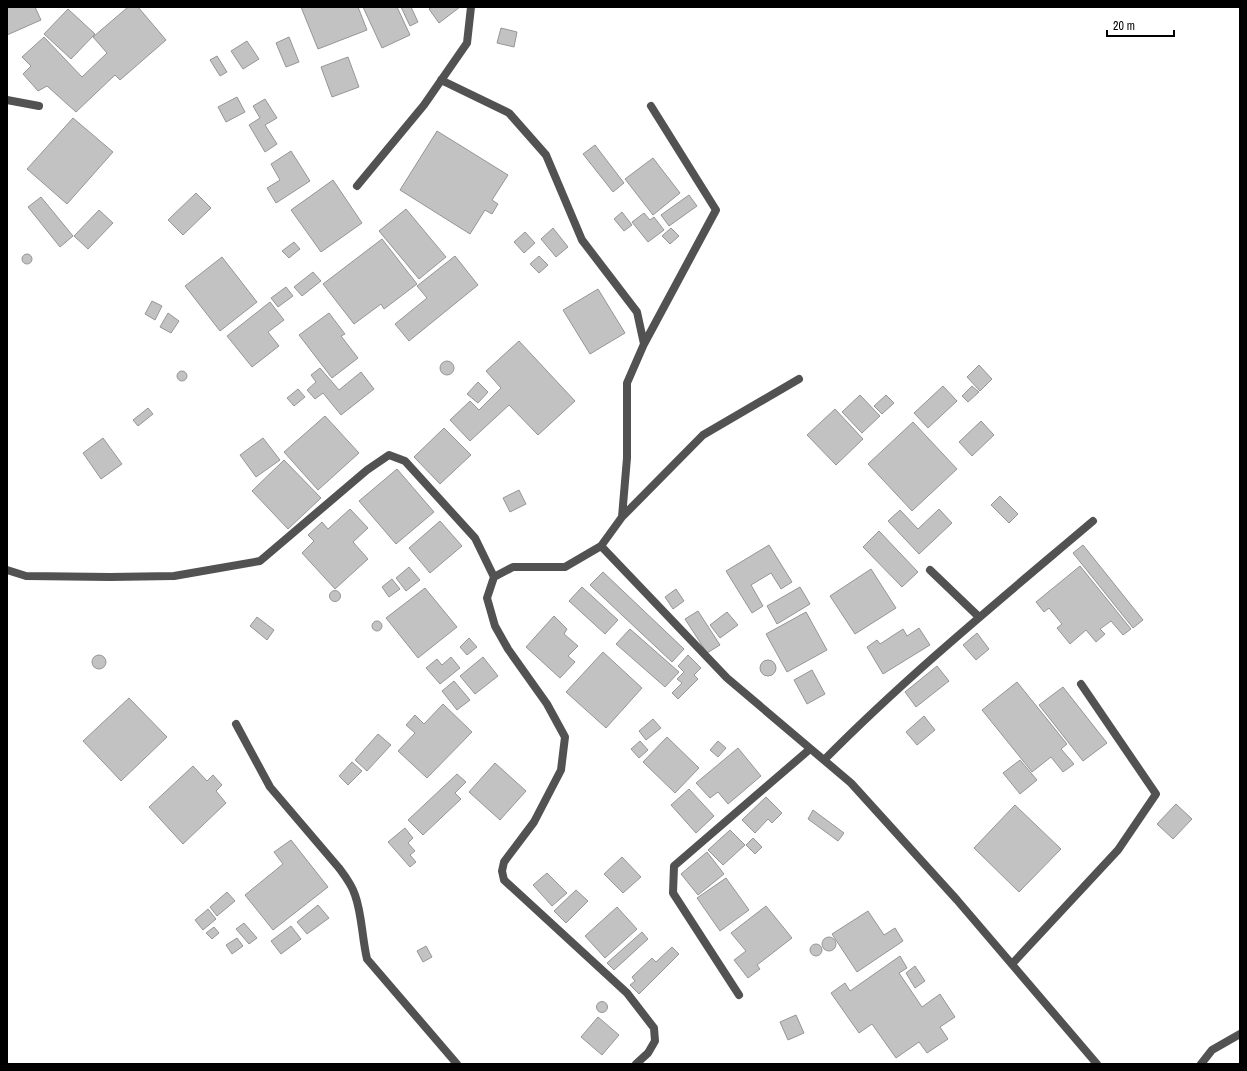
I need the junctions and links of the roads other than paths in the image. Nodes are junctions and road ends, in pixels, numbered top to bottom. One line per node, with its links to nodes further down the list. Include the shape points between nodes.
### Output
1 (471, 7): 2 (street, via 467,43)
2 (441, 80): 6 (street, via 424,105); 7 (street, via 509,113 546,155 582,240 637,312)
3 (7, 100): 4 (street)
4 (39, 106)
5 (651, 106): 7 (street, via 716,210)
6 (356, 186)
7 (644, 344): 9 (street, via 627,383 627,458)
8 (799, 379): 9 (street, via 703,435)
9 (622, 517): 11 (street)
10 (1093, 521): 15 (street)
11 (601, 546): 14 (street, via 565,566 513,567); 18 (street, via 727,678)
12 (7, 570): 14 (street, via 26,576 174,576 260,561 388,455 405,461 475,538)
13 (930, 570): 15 (street)
14 (494, 576): 24 (street, via 487,598 495,626 565,737 561,770 534,822 504,862 504,880 627,993 654,1028 655,1041 648,1053)
15 (979, 617): 19 (street, via 851,732)
16 (1081, 684): 20 (street, via 1156,794 1118,850)
17 (236, 724): 23 (street, via 270,787 349,882 355,895 367,959)
18 (810, 749): 19 (street); 21 (street, via 674,866 673,893)
19 (824, 760): 20 (street, via 851,783)
20 (1012, 964): 25 (street)
21 (739, 995)
22 (1240, 1034): 26 (street, via 1212,1050)
23 (457, 1064)
24 (636, 1064)
25 (1097, 1064)
26 (1201, 1064)

